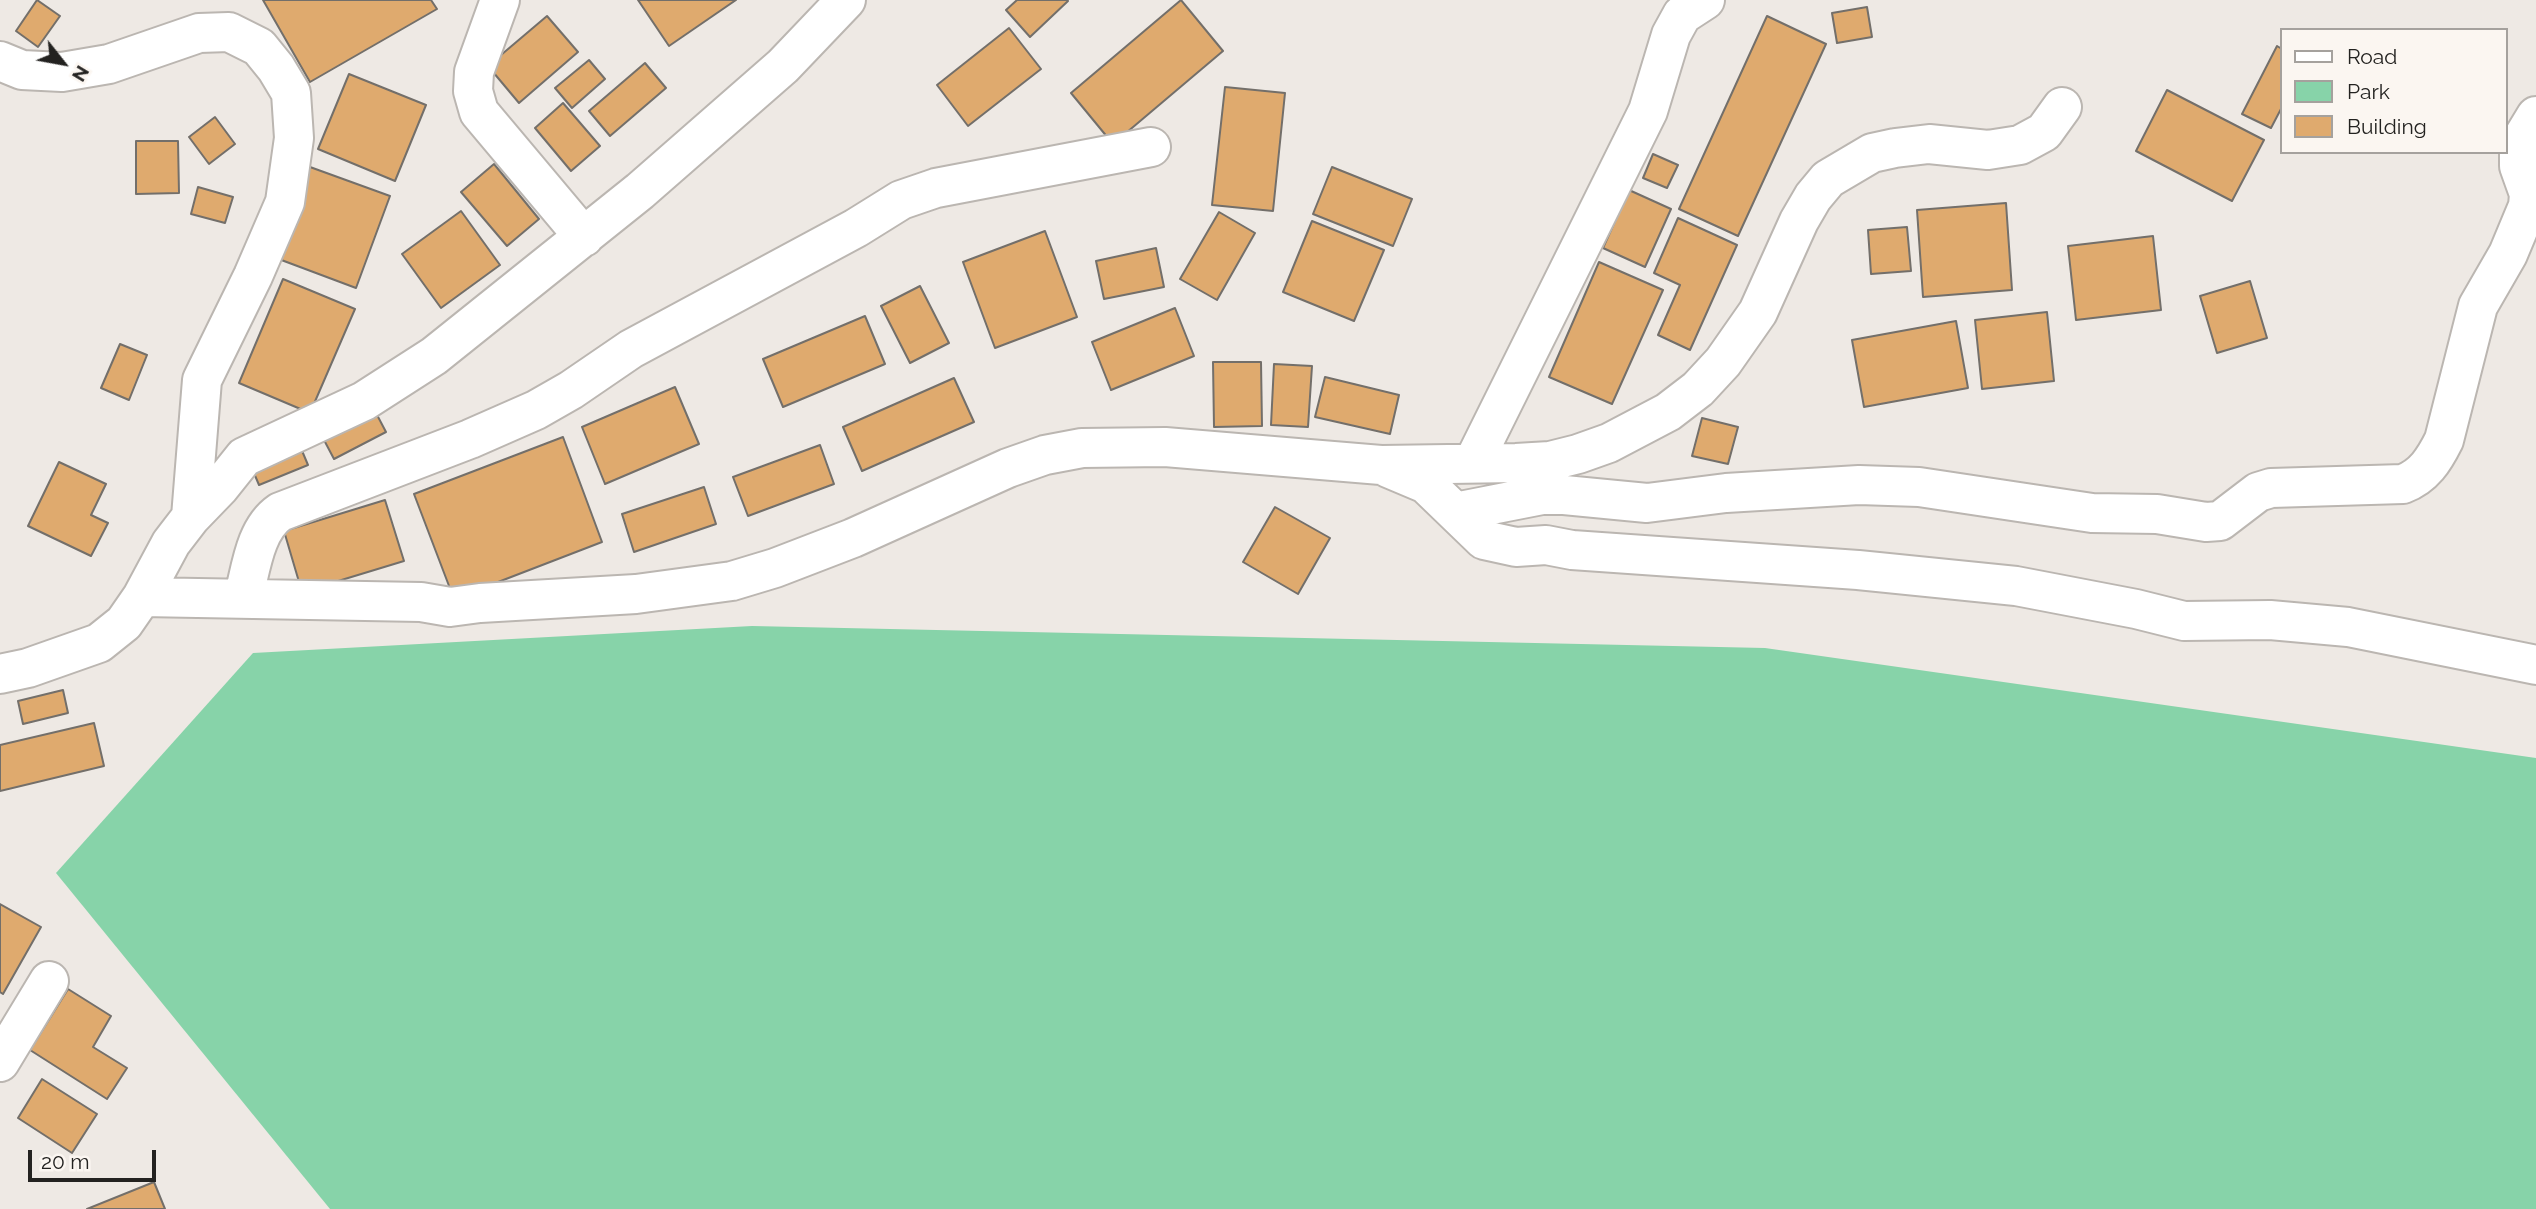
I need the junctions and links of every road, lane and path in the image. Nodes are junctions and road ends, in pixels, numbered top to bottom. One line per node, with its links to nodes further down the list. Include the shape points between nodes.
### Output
1 (500, 0): 8 (street, via 474,72 479,112)
2 (846, 0): 8 (street, via 783,66)
3 (1704, 0): 9 (street, via 1682,15 1671,35 1648,111)
4 (0, 61): 12 (street, via 22,69 62,72 109,64 199,33 229,32 259,47 291,93 294,138 285,202 202,380)
5 (2063, 107): 9 (street, via 2044,132 2020,145 1988,150 1929,144 1872,153 1849,165 1828,179 1814,197 1758,312 1698,389 1645,426 1578,454 1550,461)
6 (2536, 116): 11 (street, via 2519,153 2528,206 2512,247 2478,306 2444,440 2417,479 2403,484 2271,488 2258,492 2220,520 2206,523 2157,514 2092,513 1919,487 1859,485 1647,503 1542,495)
7 (1151, 147): 14 (street, via 936,188 901,200 631,349 536,410 281,512 261,535)
8 (584, 237): 12 (street, via 434,356 363,401 244,457)
9 (1473, 463): 10 (street)
10 (1381, 465): 11 (street, via 1426,484); 14 (street, via 1166,447 1082,448 1008,468 853,538 732,581 636,594 450,607 421,602)
11 (1455, 512): 15 (street, via 1485,540 1516,547 1546,545 2016,586 2185,621 2270,620 2348,627)
12 (191, 517): 13 (street)
13 (142, 597): 14 (street); 16 (street, via 124,623 99,643)
14 (243, 599)
15 (2536, 665)
16 (0, 674)
17 (49, 981): 18 (street)
18 (0, 1062)

